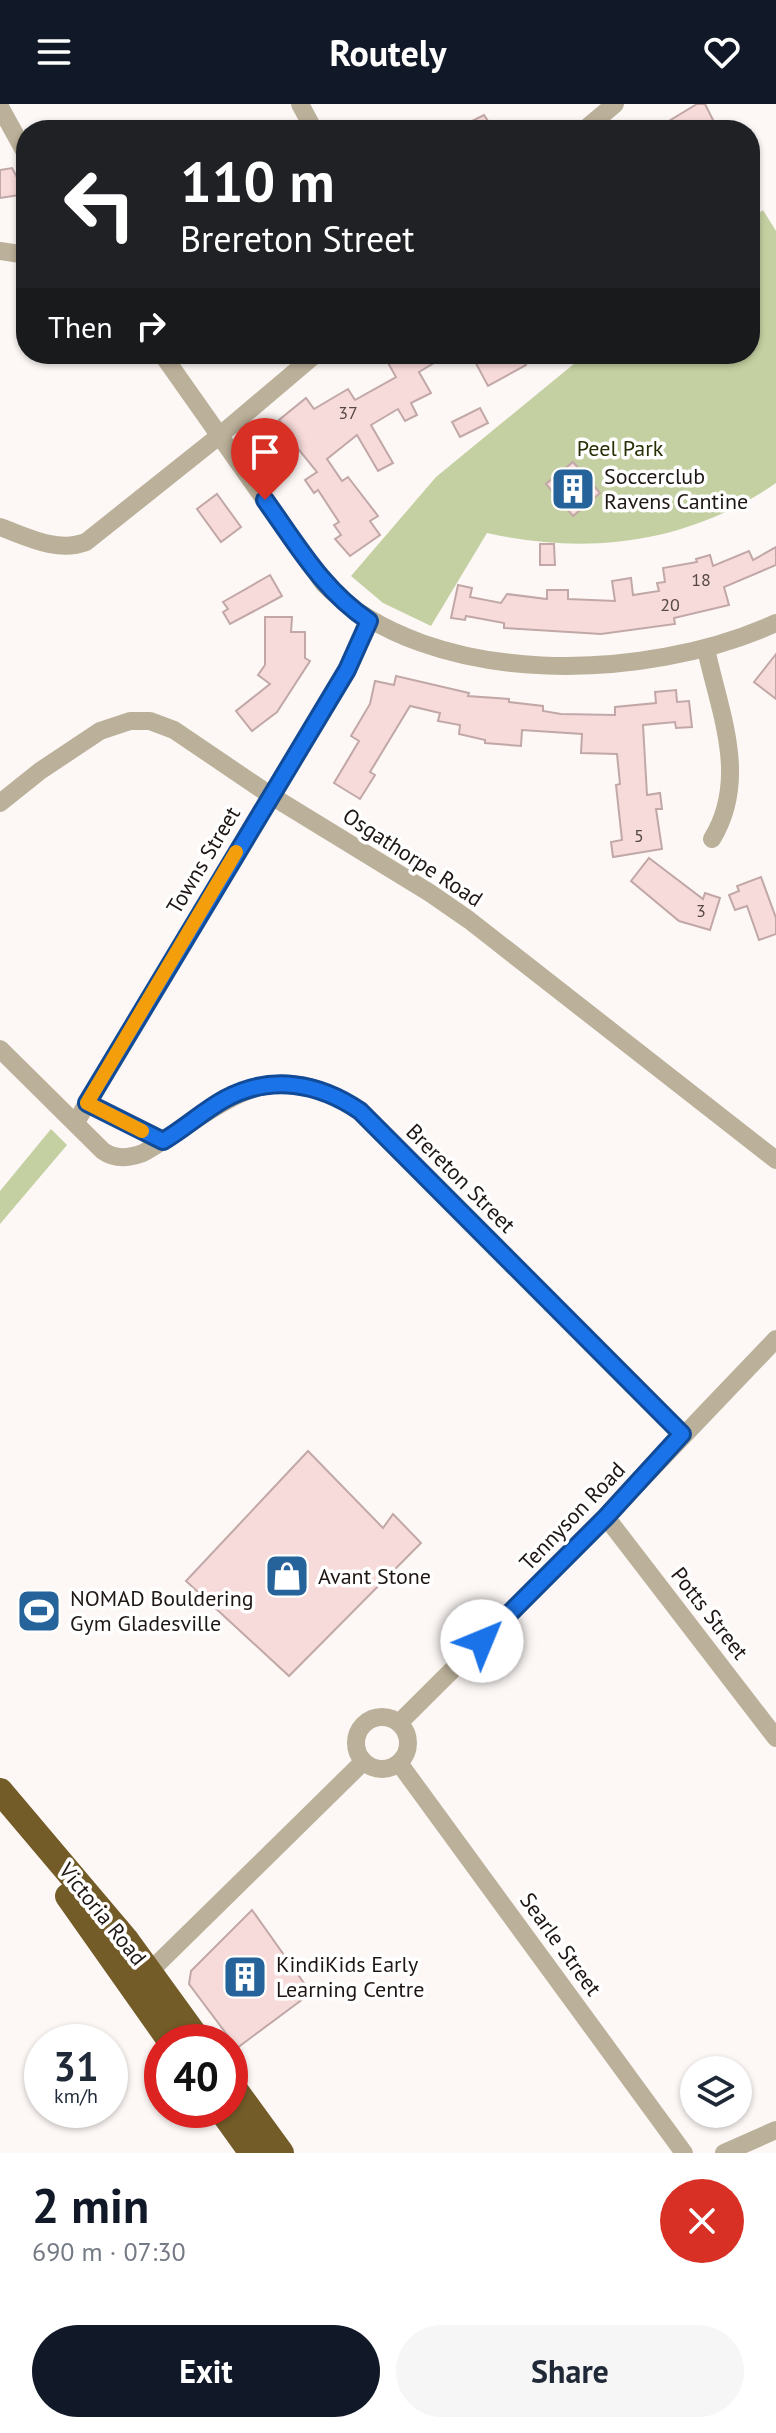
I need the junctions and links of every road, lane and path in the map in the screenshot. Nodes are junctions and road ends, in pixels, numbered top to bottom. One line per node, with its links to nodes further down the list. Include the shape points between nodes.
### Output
1 (615, 104): 3 (street)
2 (0, 107): 4 (street)
3 (591, 117)
4 (16, 136)
5 (169, 364): 7 (street)
6 (304, 364): 7 (street)
7 (219, 436): 8 (street, via 86,542 53,546); 9 (street, via 324,584)
8 (0, 527)
9 (369, 621): 11 (street, via 445,649 547,666 607,666); 12 (street, Towns Street, via 347,670)
10 (776, 623): 11 (street)
11 (706, 649): 14 (street, via 732,769 727,811)
12 (270, 795): 13 (street, Osgathorpe Road, via 174,730 140,721 100,731); 16 (street, Towns Street); 19 (street, Osgathorpe Road, via 481,929)
13 (0, 803)
14 (712, 839)
15 (0, 1049): 17 (street, Brereton Street)
16 (87, 1103): 17 (street, Towns Street); 18 (street)
17 (76, 1122): 18 (street, Brereton Street, via 113,1156 132,1157)
18 (163, 1141): 21 (street, Brereton Street, via 222,1100 255,1087 297,1085 348,1103)
19 (776, 1160)
20 (776, 1339): 21 (street, Tennyson Road)
21 (682, 1434): 22 (street, Tennyson Road)
22 (606, 1517): 23 (street, Tennyson Road); 24 (street, Potts Street)
23 (399, 1723): 25 (street, via 375,1717 359,1730 356,1749); 26 (street, via 408,1737)
24 (776, 1738)
25 (363, 1762): 26 (street, via 376,1769); 29 (street)
26 (399, 1763): 37 (street, Searle Street)
27 (0, 1791): 29 (highway, Victoria Road, via 78,1880)
28 (0, 1818): 29 (highway, Victoria Road)
29 (140, 1980): 30 (highway, Victoria Road); 31 (highway, Victoria Road)
30 (162, 2024)
31 (183, 2024)
32 (248, 2108): 36 (highway)
33 (234, 2128): 35 (highway)
34 (776, 2130): 38 (street)
35 (252, 2153)
36 (281, 2153)
37 (684, 2153)
38 (724, 2153)

